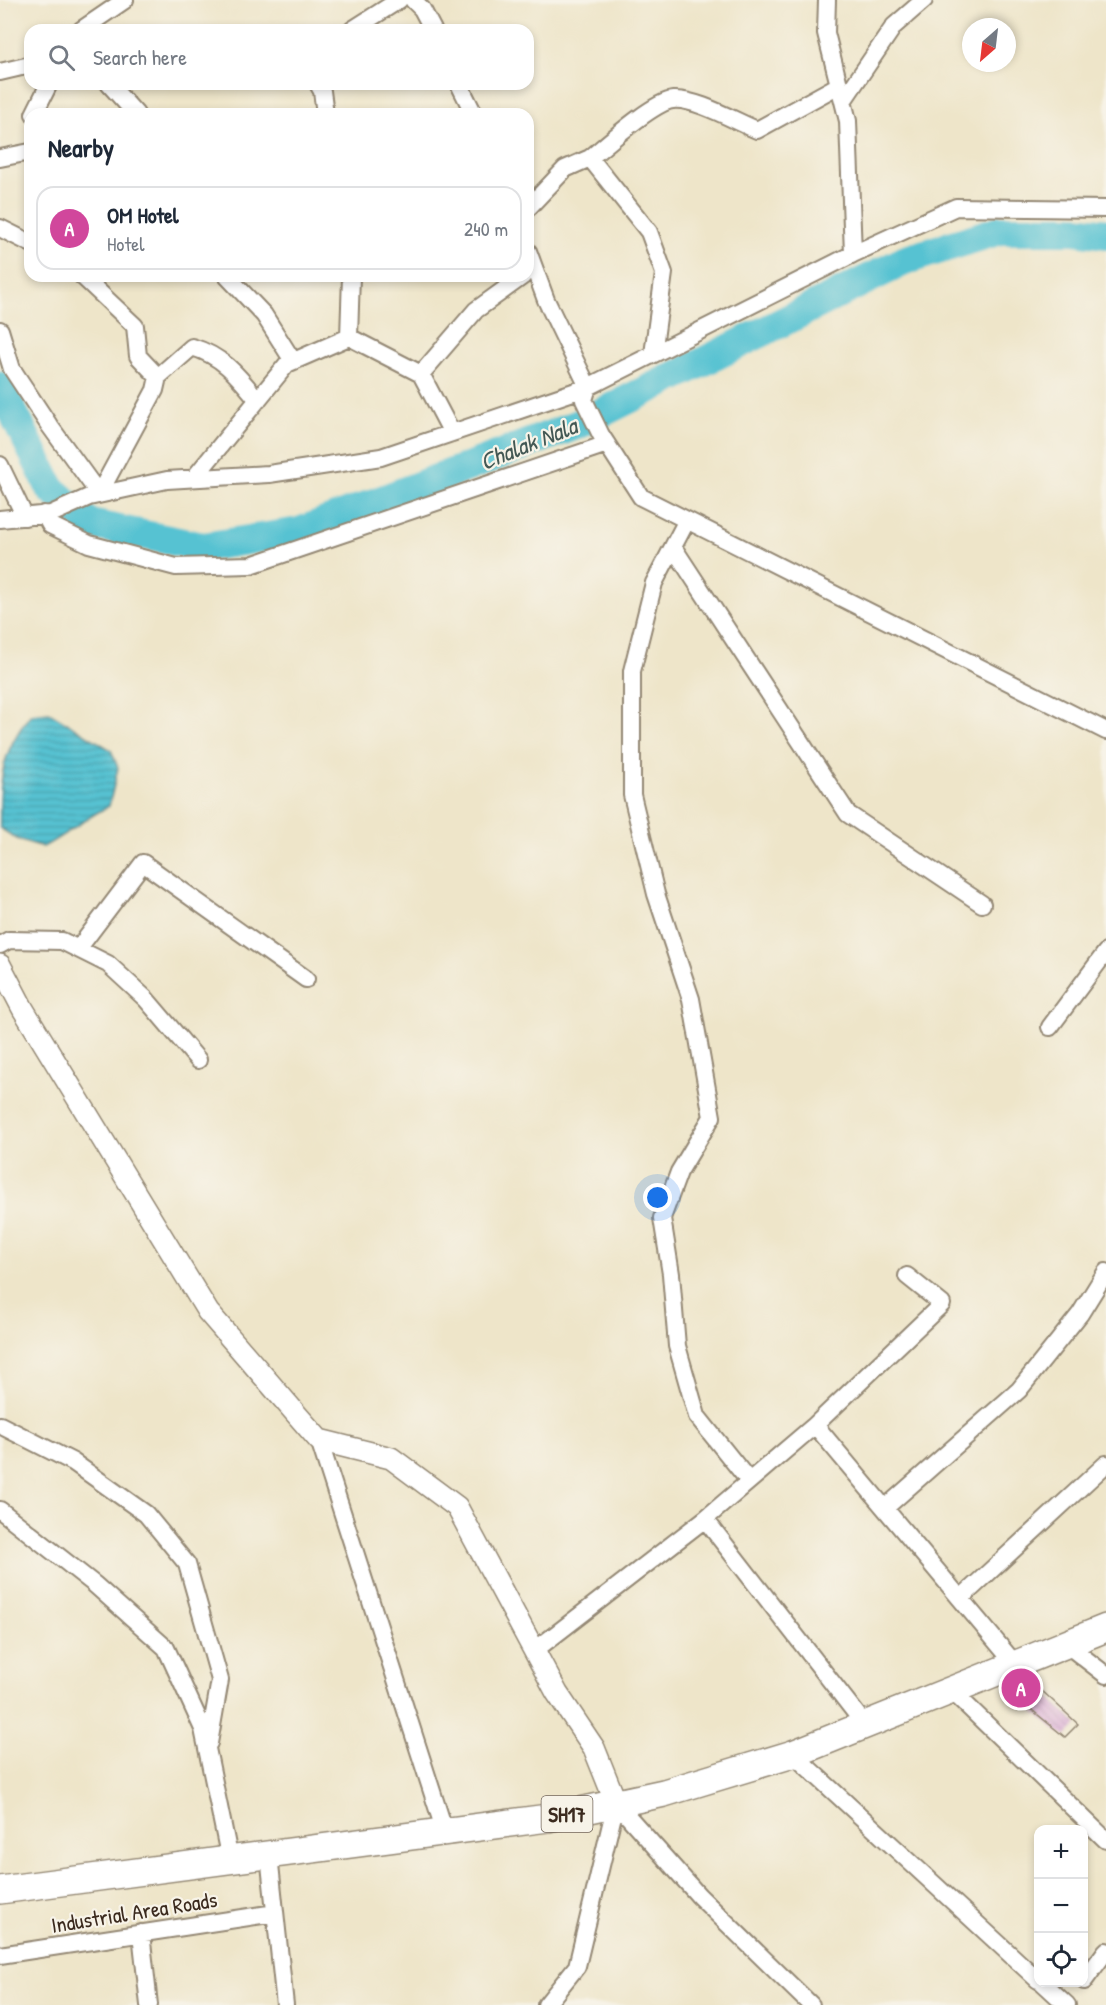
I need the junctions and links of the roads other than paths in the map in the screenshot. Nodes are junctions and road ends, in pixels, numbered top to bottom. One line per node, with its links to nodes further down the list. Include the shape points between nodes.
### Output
1 (125, 0): 7 (street)
2 (399, 0): 8 (street)
3 (413, 0): 9 (street)
4 (812, 0): 6 (street)
5 (924, 0): 16 (street, via 894,26)
6 (827, 7): 16 (street, via 826,33)
7 (90, 24)
8 (361, 24)
9 (430, 24)
10 (24, 66): 11 (street)
11 (0, 72)
12 (46, 90): 17 (street)
13 (114, 90): 18 (street)
14 (321, 90): 19 (street)
15 (462, 90): 20 (street)
16 (841, 93): 23 (street, via 757,130 695,104 673,100 648,112); 28 (street, via 848,121)
17 (37, 108)
18 (131, 108)
19 (324, 108)
20 (471, 108)
21 (24, 154): 22 (street)
22 (0, 158)
23 (590, 158): 24 (street, via 565,169); 36 (street, via 649,232 664,273)
24 (534, 202)
25 (1106, 210): 28 (street, via 956,207)
26 (0, 228): 27 (street)
27 (24, 240)
28 (853, 254): 36 (street)
29 (534, 281): 40 (street)
30 (88, 282): 39 (street, via 135,326 138,356)
31 (233, 282): 37 (street, via 264,315)
32 (351, 282): 35 (street)
33 (514, 282): 38 (street, via 476,310)
34 (0, 330): 46 (street, via 12,369)
35 (349, 337): 37 (street); 38 (street)
36 (653, 354): 40 (street)
37 (293, 361): 41 (street)
38 (421, 374): 42 (street)
39 (158, 377): 41 (street, via 192,347 209,352 232,368); 46 (street, via 155,390)
40 (586, 393): 42 (street); 43 (street)
41 (258, 400): 45 (street)
42 (452, 433): 45 (street, via 381,457 269,474)
43 (604, 440): 47 (street, via 252,565 176,567 89,544 50,525); 50 (street, via 641,497)
44 (0, 465): 48 (street)
45 (195, 478): 46 (street)
46 (94, 496): 47 (street)
47 (47, 514): 48 (street)
48 (25, 516): 49 (street)
49 (0, 519)
50 (687, 520): 51 (street); 52 (street)
51 (673, 547): 53 (street, via 848,814); 67 (street, via 654,583 632,671 632,795 656,894 691,999 712,1117 679,1172 662,1218 672,1274 677,1346 697,1416)
52 (1106, 730)
53 (982, 904)
54 (0, 945): 55 (street, via 9,940 62,941)
55 (78, 949): 58 (street, via 142,863); 60 (street, via 108,964)
56 (1106, 952): 59 (street)
57 (0, 965): 65 (street, via 22,1009 208,1312)
58 (306, 979)
59 (1050, 1027)
60 (198, 1060)
61 (1106, 1272): 68 (street, via 1080,1314 1020,1390)
62 (907, 1276): 64 (street, via 942,1304)
63 (0, 1425): 79 (street, via 73,1462 146,1514 187,1564 220,1680)
64 (815, 1425): 67 (street); 68 (street)
65 (319, 1440): 74 (street, via 391,1458 457,1507); 82 (street)
66 (1106, 1464): 71 (street)
67 (749, 1481): 70 (street)
68 (885, 1508): 71 (street)
69 (0, 1510): 79 (street, via 94,1584 166,1648 203,1729)
70 (705, 1519): 74 (street); 78 (street)
71 (960, 1599): 75 (street)
72 (1106, 1628): 73 (main road, SH17)
73 (1066, 1644): 75 (main road, SH17); 76 (street)
74 (534, 1651): 81 (street, via 556,1693 594,1748)
75 (1016, 1664): 77 (main road, SH17)
76 (1106, 1675)
77 (951, 1690): 78 (main road, SH17); 83 (street)
78 (865, 1725): 80 (main road, SH17)
79 (208, 1753): 85 (street)
80 (792, 1755): 81 (main road, SH17); 92 (street)
81 (616, 1803): 82 (main road, SH17, via 548,1818); 97 (street, via 577,1966); 98 (street, via 699,1896)
82 (445, 1832): 84 (main road, SH17)
83 (1106, 1840)
84 (268, 1855): 85 (main road, SH17); 87 (street)
85 (230, 1860): 86 (main road, SH17)
86 (0, 1890)
87 (275, 1913): 88 (street, Industrial Area Roads); 96 (street)
88 (141, 1934): 90 (street, Industrial Area Roads); 95 (street)
89 (1106, 1951): 91 (street)
90 (0, 1955)
91 (1088, 1975)
92 (1034, 1976)
93 (1046, 1987): 99 (street)
94 (1079, 1987): 99 (street)
95 (149, 2005)
96 (285, 2005)
97 (546, 2005)
98 (811, 2005)
99 (1066, 2005)

